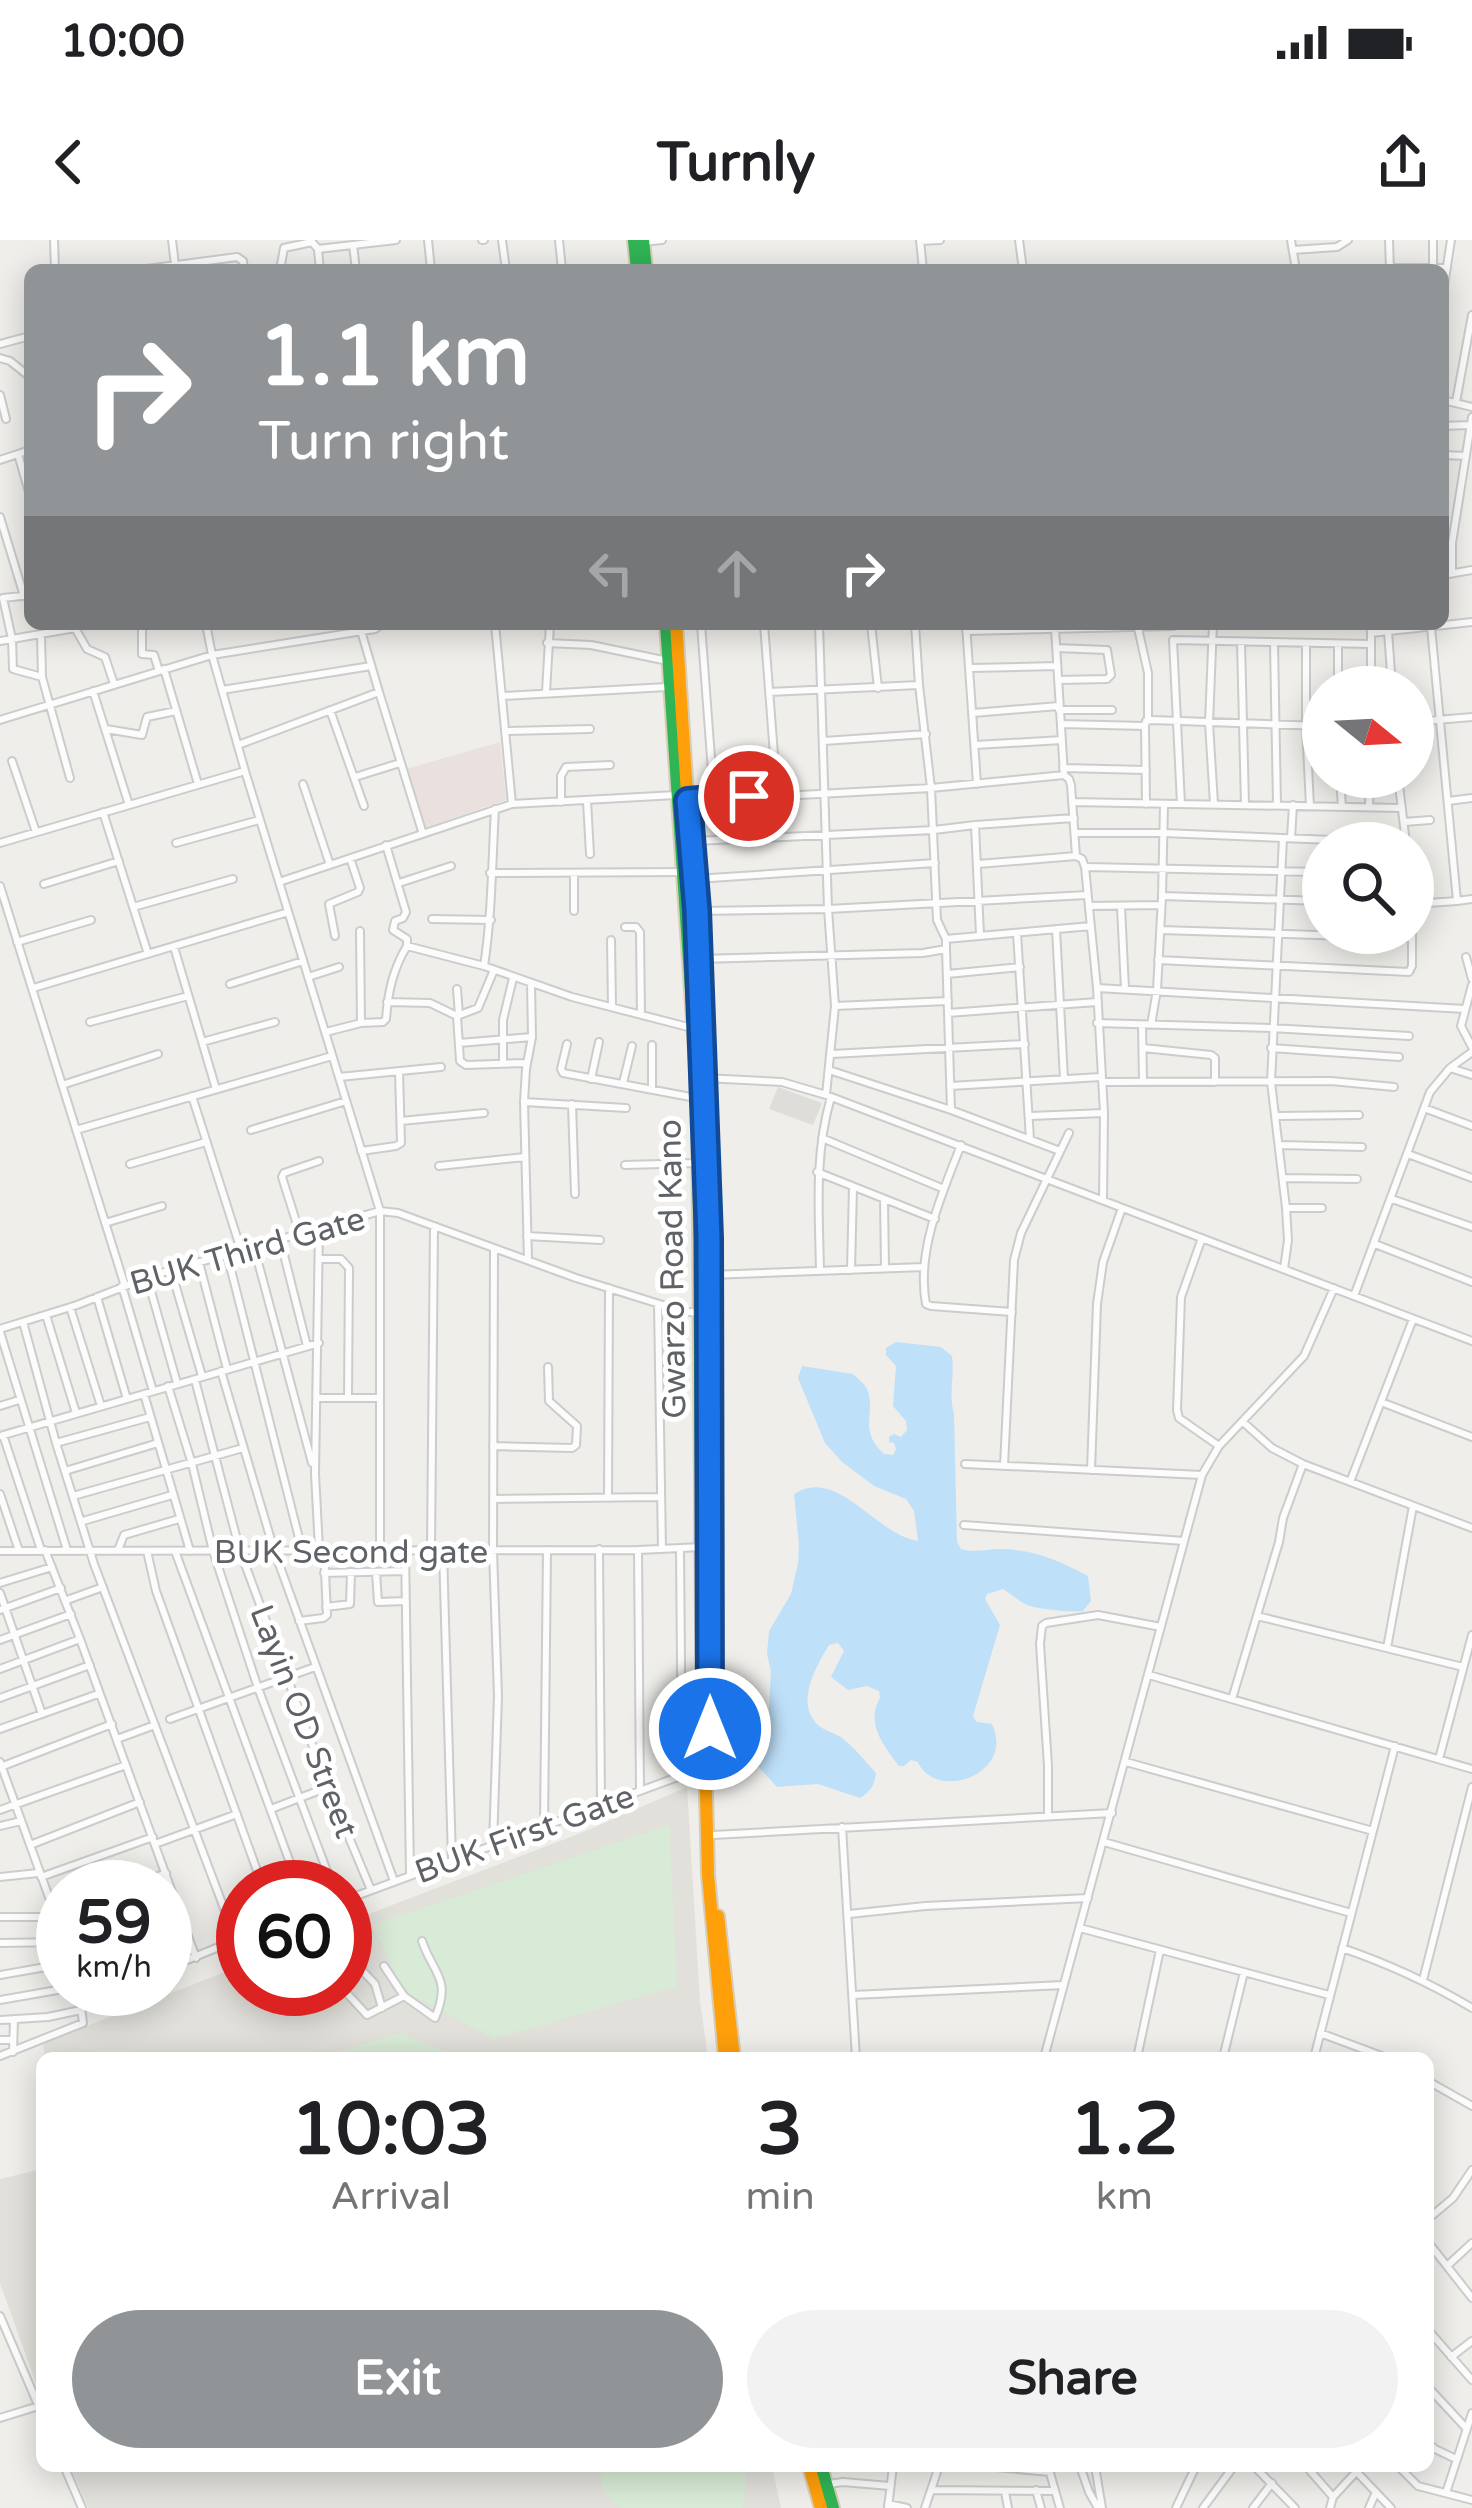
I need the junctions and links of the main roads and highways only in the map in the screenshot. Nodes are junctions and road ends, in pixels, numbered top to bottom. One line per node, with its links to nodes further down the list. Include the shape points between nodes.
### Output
1 (669, 630): 3 (main road)
2 (669, 630): 3 (main road)
3 (680, 744): 4 (main road)
4 (684, 798): 5 (main road, Gwarzo Road Kano); 5 (main road)
5 (690, 875): 6 (main road, Gwarzo Road Kano); 6 (main road)
6 (704, 1203): 7 (main road, Gwarzo Road Kano); 7 (main road)
7 (711, 1878): 8 (main road, Gwarzo Road Kano); 9 (main road)
8 (724, 2052)
9 (733, 2052)
10 (811, 2472): 12 (main road)
11 (822, 2472): 13 (main road)
12 (820, 2508)
13 (833, 2508)

